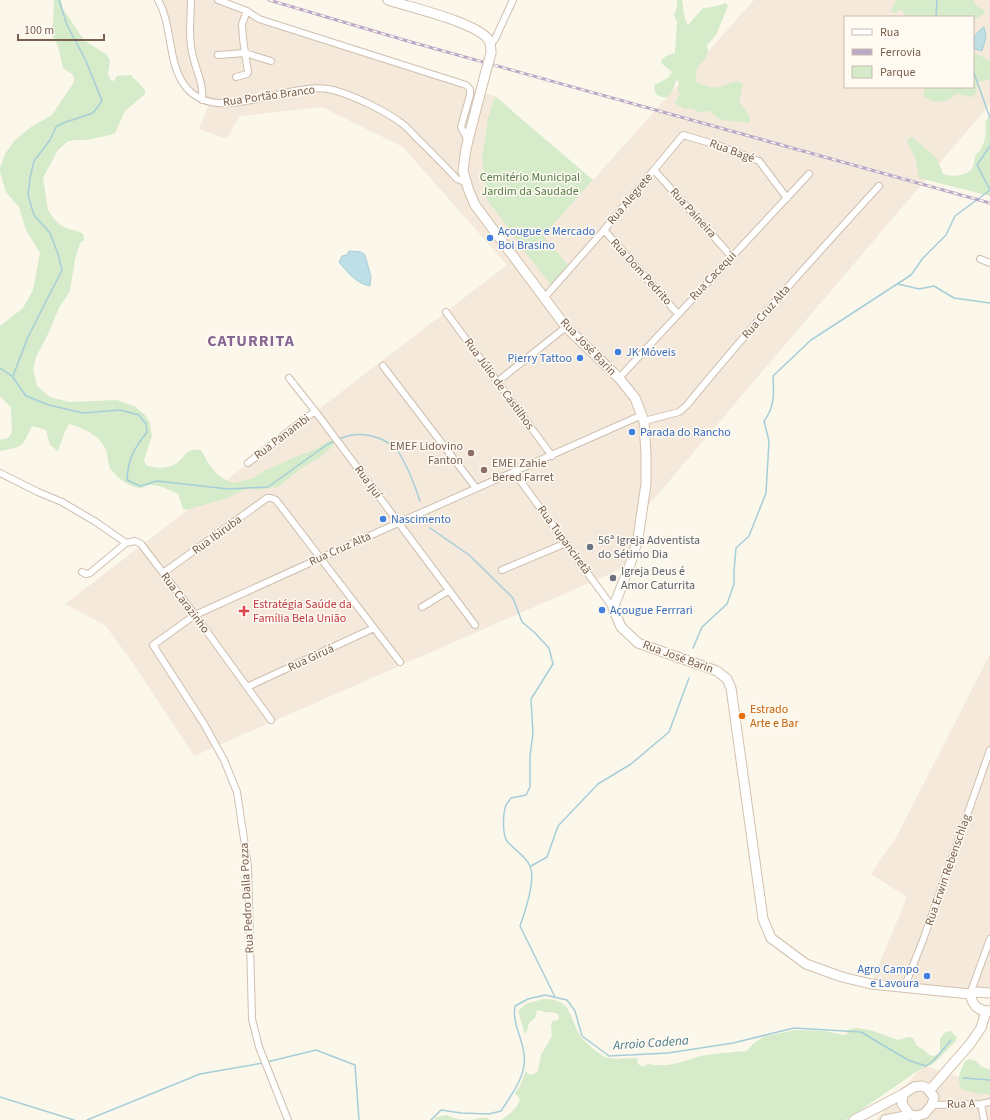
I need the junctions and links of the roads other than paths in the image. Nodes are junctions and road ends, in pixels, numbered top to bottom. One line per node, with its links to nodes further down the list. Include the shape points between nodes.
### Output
1 (158, 0): 12 (street, via 179,73 185,86)
2 (191, 0): 12 (street, via 191,52 202,85)
3 (218, 0): 6 (street)
4 (388, 0): 7 (main road, via 471,27 488,39)
5 (513, 0): 7 (street)
6 (247, 11): 8 (street, via 242,24); 14 (street, via 259,19 466,85 470,89 470,95 461,127)
7 (491, 48): 14 (main road, Rua José Barin, bridge)
8 (245, 53): 9 (street); 10 (street); 11 (street, via 248,72)
9 (218, 55)
10 (271, 61)
11 (236, 76)
12 (202, 100): 17 (street, Rua Portão Branco, via 218,103 239,102 299,89 333,90 372,106 404,126 457,179)
13 (684, 135): 15 (street, Rua Alegrete); 19 (street, Rua Bagé, via 759,161)
14 (468, 140): 17 (main road, Rua José Barin, via 463,171)
15 (654, 170): 20 (street, Rua Alegrete); 21 (street, Rua Paineira)
16 (809, 174): 19 (street, Rua Cacequi)
17 (466, 182): 24 (main road, Rua José Barin, via 475,205)
18 (878, 186): 33 (street, Rua Cruz Alta, via 687,405 679,412)
19 (787, 198): 21 (street, Rua Cacequi)
20 (604, 230): 24 (street, Rua Alegrete); 26 (street, Rua Dom Pedrito)
21 (731, 256): 26 (street, Rua Cacequi)
22 (980, 259): 23 (street)
23 (990, 263)
24 (544, 298): 27 (main road, Rua José Barin)
25 (446, 312): 31 (street, Rua Júlio de Castilhos)
26 (678, 314): 30 (street, Rua Cacequi)
27 (566, 327): 30 (main road, Rua José Barin); 31 (street)
28 (382, 366): 38 (street)
29 (289, 378): 32 (street, Rua Ijuí)
30 (619, 378): 33 (main road, Rua José Barin, via 635,398)
31 (497, 382): 34 (street, Rua Júlio de Castilhos)
32 (315, 411): 35 (street, Rua Panambi); 39 (street, Rua Ijuí)
33 (643, 418): 34 (street, Rua Cruz Alta); 48 (main road, Rua José Barin, via 646,484 638,538)
34 (552, 456): 36 (street, Rua Cruz Alta)
35 (248, 463)
36 (514, 472): 38 (street, Rua Cruz Alta); 41 (street, Rua Tupanciretã)
37 (0, 473): 40 (street, via 62,502)
38 (476, 488): 39 (street, Rua Cruz Alta)
39 (398, 523): 42 (street, Rua Cruz Alta); 46 (street, Rua Ijuí)
40 (126, 543): 44 (street, via 90,573); 45 (street, Rua Carazinho, via 135,541 141,544)
41 (566, 543): 43 (street); 48 (street, Rua Tupanciretã)
42 (320, 558): 45 (street, Rua Ibiruba, via 276,500 267,498); 49 (street, Rua Cruz Alta); 51 (street)
43 (502, 570)
44 (82, 572)
45 (163, 573): 49 (street, Rua Carazinho)
46 (448, 591): 47 (street); 50 (street, Rua Ijuí)
47 (422, 606)
48 (613, 608): 58 (main road, Rua José Barin, via 621,627 638,643 717,671 727,679 763,919 771,938 806,964 842,977)
49 (195, 615): 52 (street, Rua Cruz Alta); 54 (street, Rua Carazinho)
50 (475, 625)
51 (374, 628): 53 (street); 54 (street, Rua Giruá)
52 (153, 645): 69 (street, Rua Pedro Dalla Pozza, via 204,724 224,760 237,792 248,866 252,1019 259,1047)
53 (400, 662)
54 (247, 687): 55 (street, Rua Carazinho)
55 (271, 720)
56 (990, 750): 58 (street, Rua Erwin Rebenschlag)
57 (990, 939): 60 (street)
58 (904, 988): 60 (main road, Rua José Barin)
59 (990, 993): 60 (main road, Rua José Barin)
60 (970, 994): 61 (main road, via 972,1003 980,1010)
61 (988, 1011): 62 (main road, via 970,1044)
62 (930, 1090): 63 (main road, via 922,1086 914,1087); 66 (main road, via 934,1098)
63 (903, 1094): 67 (main road, via 902,1104); 70 (main road)
64 (990, 1102): 65 (street, Rua A)
65 (981, 1104): 66 (street, Rua A); 72 (street)
66 (932, 1105): 68 (main road)
67 (910, 1115): 68 (main road); 71 (main road)
68 (925, 1117)
69 (288, 1120)
70 (854, 1120)
71 (885, 1120)
72 (984, 1120)

